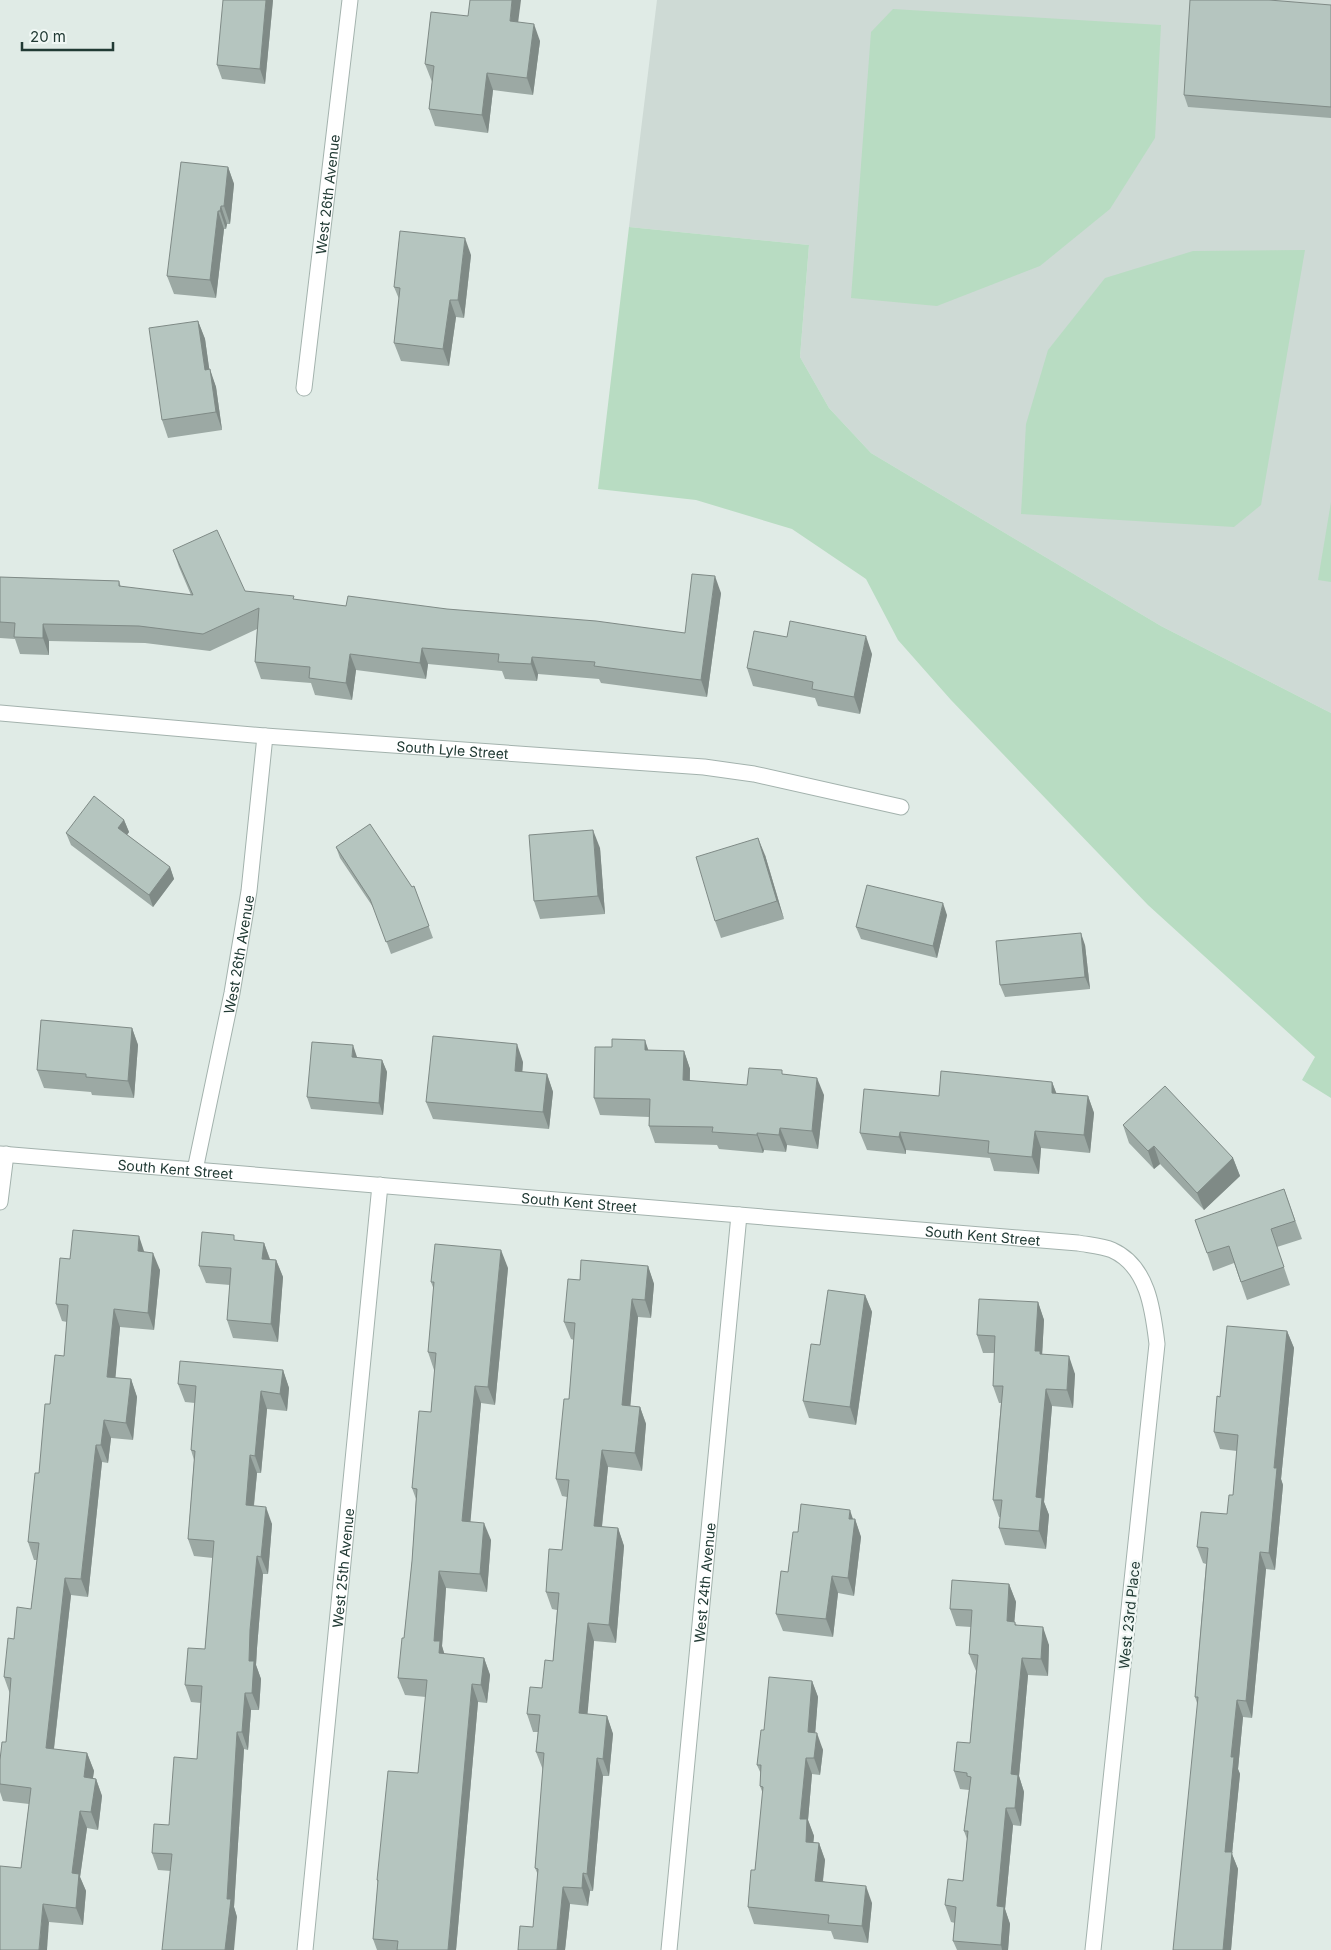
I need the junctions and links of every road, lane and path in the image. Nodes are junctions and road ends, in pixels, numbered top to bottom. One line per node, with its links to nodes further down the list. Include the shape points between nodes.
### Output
1 (350, 0): 2 (street, West 26th Avenue)
2 (304, 388)
3 (0, 713): 4 (street, South Lyle Street)
4 (265, 736): 5 (street, South Lyle Street, via 704,767 754,774); 7 (street, West 26th Avenue, via 249,891 232,993)
5 (901, 807)
6 (3, 1154): 7 (street, South Kent Street); 9 (street)
7 (195, 1170): 8 (street, South Kent Street)
8 (380, 1185): 10 (street, South Kent Street); 12 (street, West 25th Avenue)
9 (0, 1202)
10 (739, 1215): 11 (street, South Kent Street, via 1078,1243 1112,1250 1129,1261); 13 (street, West 24th Avenue)
11 (1144, 1281): 14 (street, West 23rd Place, via 1157,1344)
12 (305, 1950)
13 (669, 1950)
14 (1094, 1950)

